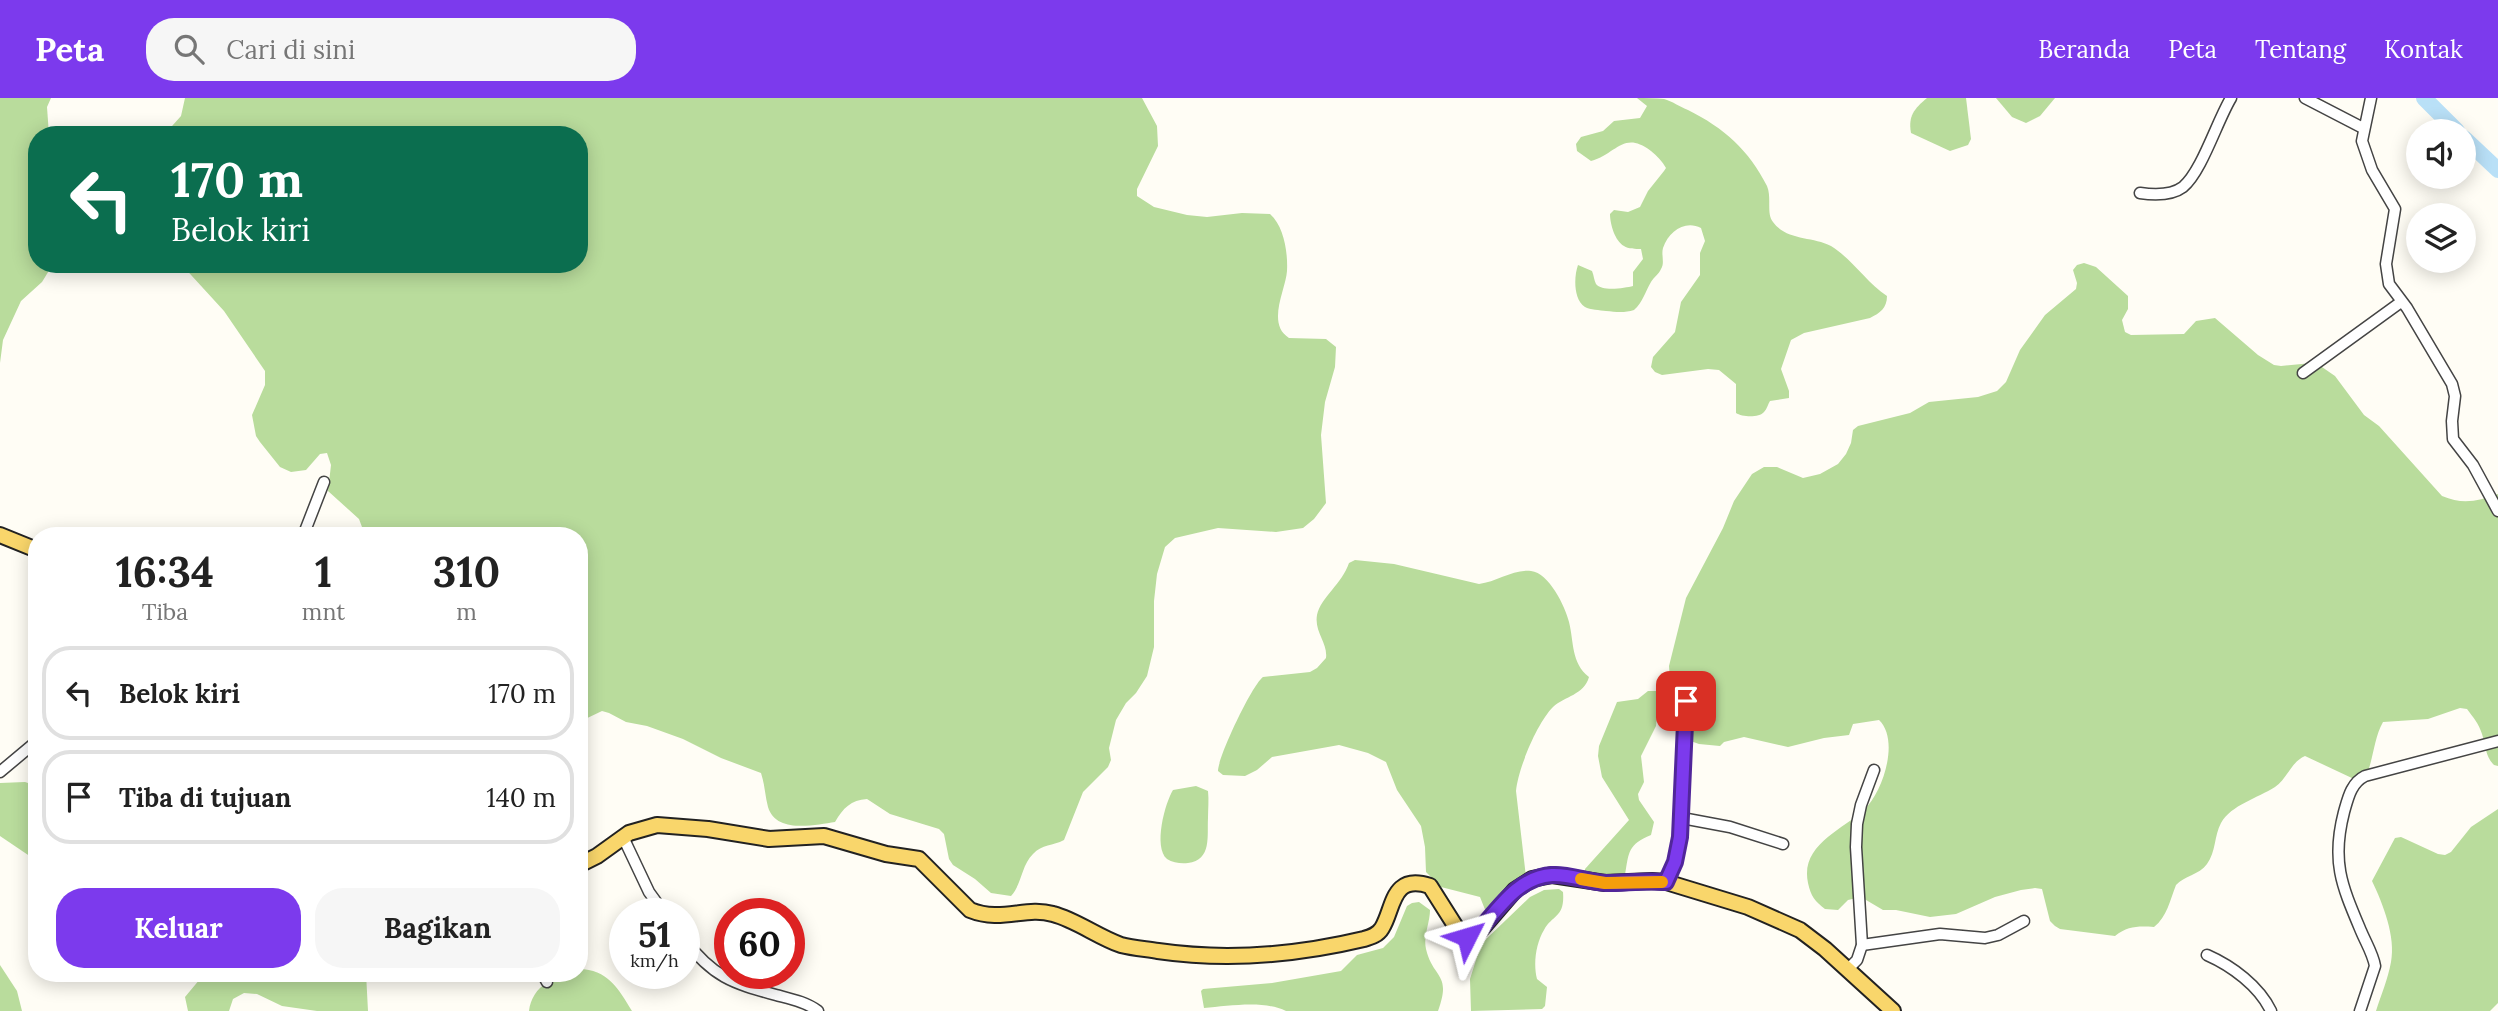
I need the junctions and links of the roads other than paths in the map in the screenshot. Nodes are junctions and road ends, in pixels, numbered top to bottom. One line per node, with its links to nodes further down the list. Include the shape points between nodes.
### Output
1 (2231, 98): 5 (street, via 2183,187 2164,194)
2 (2305, 98): 4 (street)
3 (2371, 98): 4 (street)
4 (2363, 128): 6 (street, via 2366,157 2395,209 2386,270)
5 (2140, 193)
6 (2401, 302): 7 (street); 9 (street, via 2452,384 2453,439)
7 (2303, 373)
8 (324, 482): 10 (street)
9 (2498, 512)
10 (306, 527)
11 (0, 535): 12 (main road)
12 (28, 546)
13 (1686, 701): 18 (street)
14 (2498, 741): 32 (street, via 2365,776 2351,790 2337,847 2340,876 2375,966)
15 (28, 749): 17 (street)
16 (1874, 770): 25 (street, via 1857,824)
17 (0, 772)
18 (1682, 818): 20 (street); 22 (street, via 1675,862)
19 (623, 837): 21 (main road); 22 (main road, via 657,825 769,839 824,836 919,859 979,914 1053,914 1122,945 1210,957 1246,957 1372,937 1382,928 1395,895 1415,884 1430,886 1461,935 1467,937 1476,934 1515,890 1531,879 1552,875 1605,883); 23 (street)
20 (1783, 844)
21 (588, 860)
22 (1666, 882): 28 (main road, via 1748,907 1800,930)
23 (653, 898)
24 (2024, 921): 25 (street, via 1986,938 1940,934)
25 (1862, 944): 28 (street)
26 (2207, 955): 31 (street, via 2241,975)
27 (700, 956): 29 (street, via 727,980)
28 (1848, 969): 30 (main road)
29 (817, 1011)
30 (1893, 1011)
31 (2272, 1011)
32 (2360, 1011)

